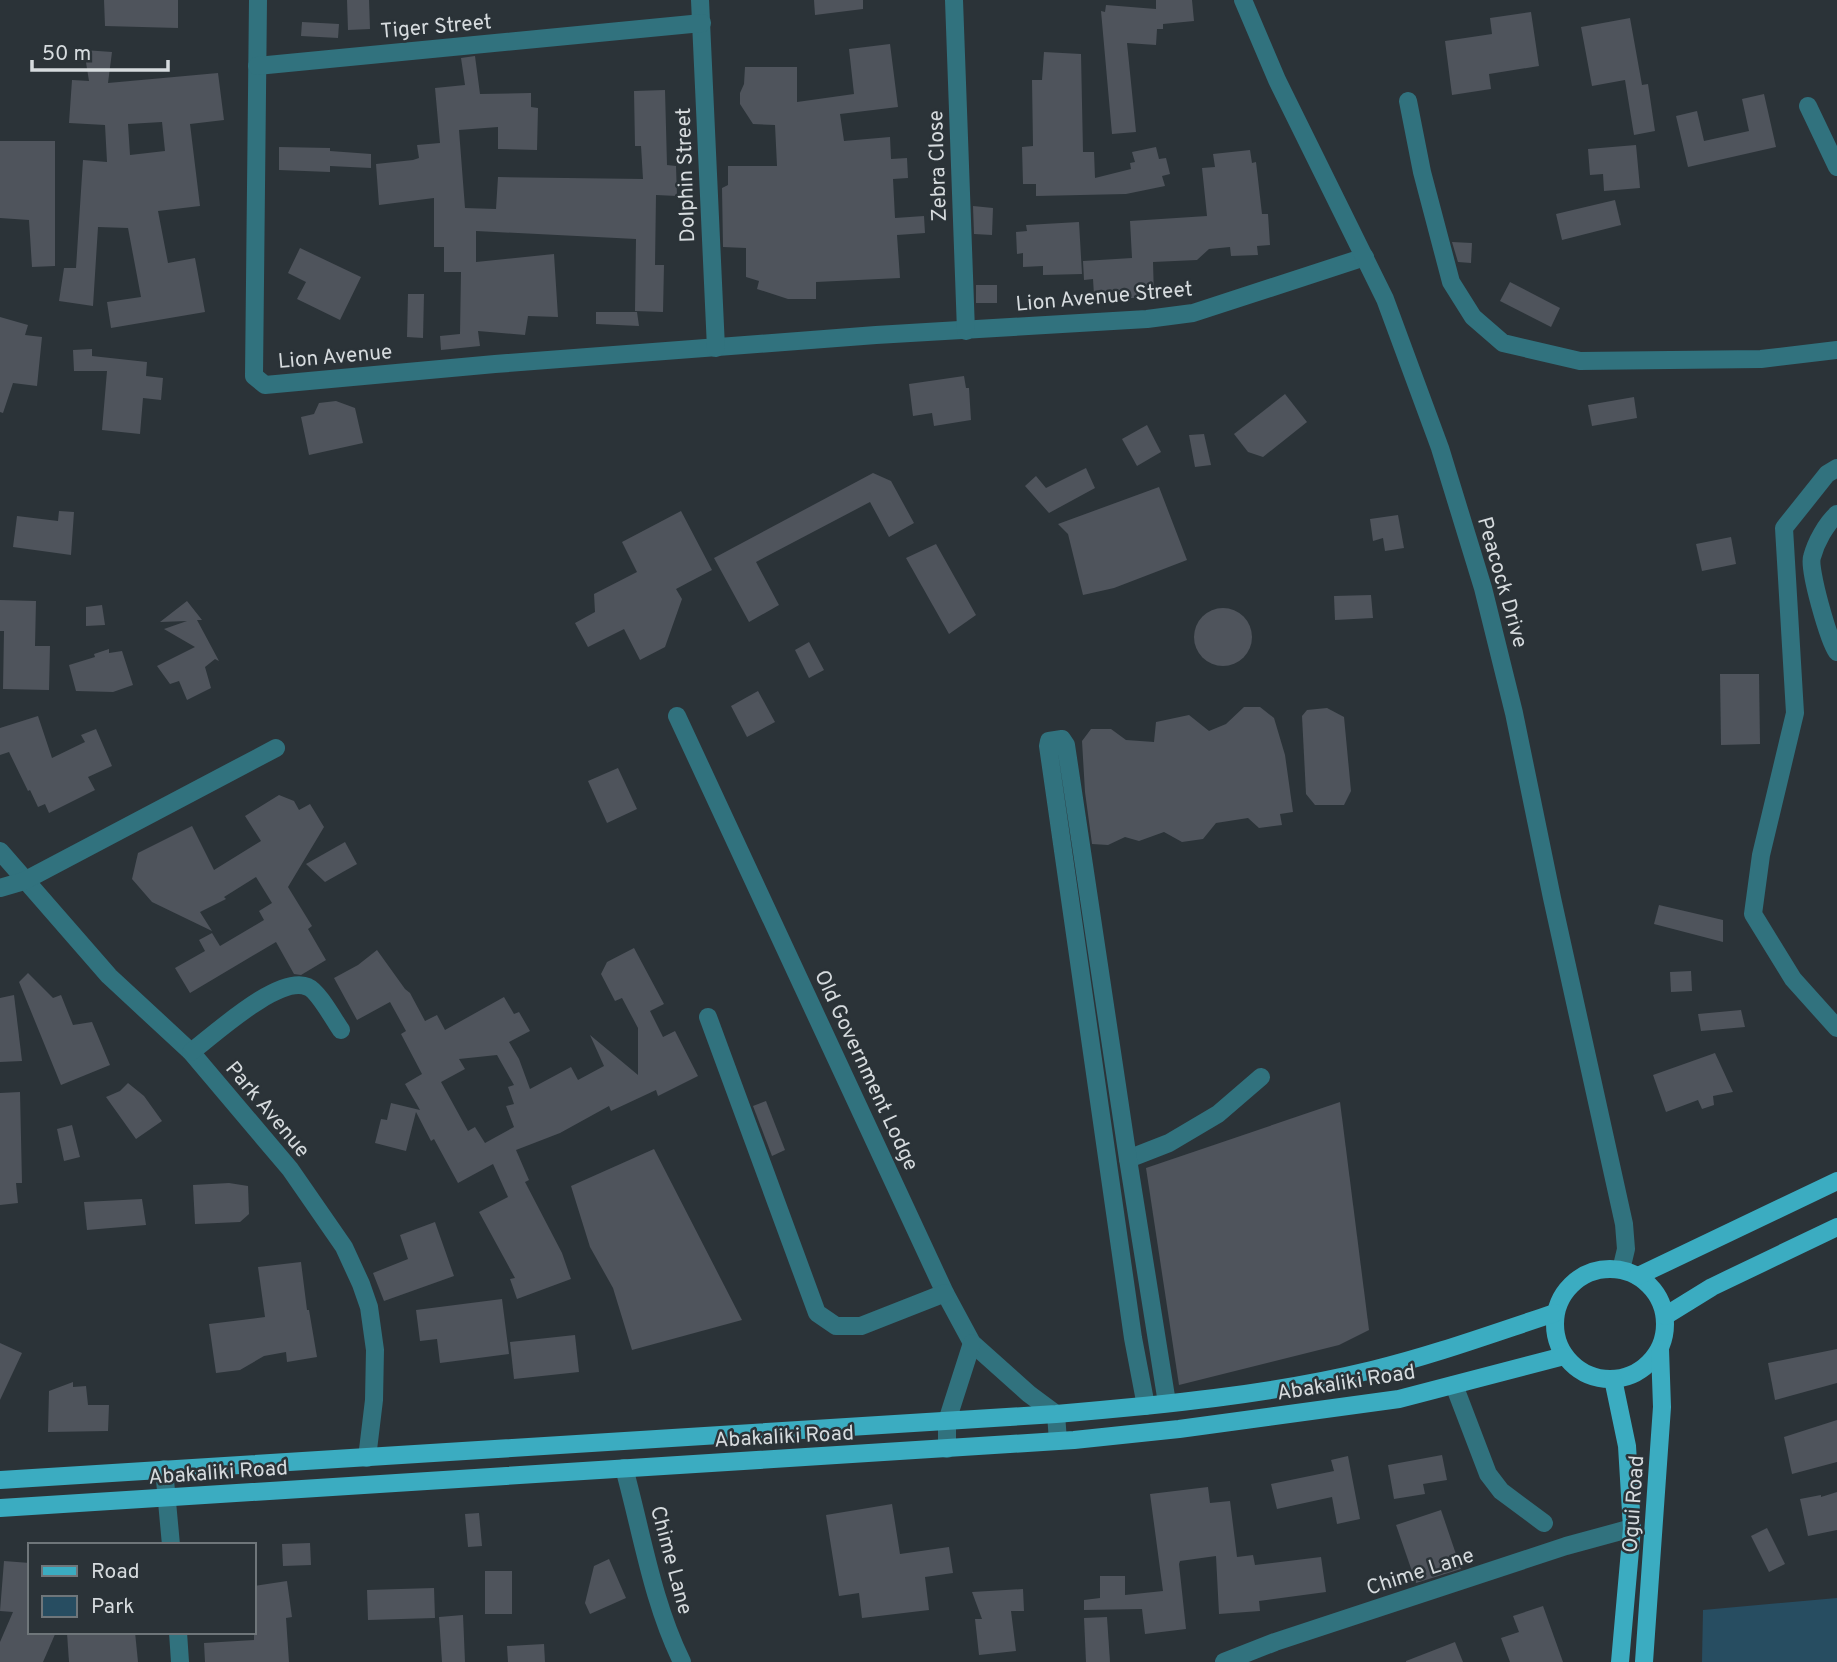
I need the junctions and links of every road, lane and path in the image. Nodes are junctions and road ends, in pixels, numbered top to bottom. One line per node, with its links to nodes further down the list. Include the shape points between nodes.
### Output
1 (258, 0): 6 (street, Lion Avenue)
2 (700, 0): 5 (street, Dolphin Street)
3 (954, 0): 11 (street, Zebra Close)
4 (1243, 0): 10 (street, Peacock Drive, via 1277,80)
5 (702, 23): 6 (street, Tiger Street); 12 (street, Dolphin Street)
6 (257, 66): 12 (street, Lion Avenue, via 254,376 261,384)
7 (1408, 101): 13 (street, via 1451,282 1473,317 1503,343 1580,361 1761,359)
8 (1808, 106): 9 (street)
9 (1837, 167)
10 (1365, 257): 11 (street, Lion Avenue Street, via 1193,313); 33 (street, Peacock Drive, via 1440,448 1483,588 1621,1208)
11 (967, 331): 12 (street, Lion Avenue Street)
12 (716, 348)
13 (1837, 350)
14 (1837, 468): 25 (street, via 1827,474 1784,528 1795,713 1761,855 1753,914 1793,979)
15 (1837, 514): 16 (street, via 1811,559 1826,627)
16 (1837, 652)
17 (677, 716): 34 (street, Old Government Lodge)
18 (276, 747): 20 (street)
19 (0, 851): 20 (street, Park Avenue)
20 (24, 881): 21 (street); 27 (street, Park Avenue, via 109,975)
21 (0, 888)
22 (1097, 958): 23 (street); 23 (street, via 1066,745 1062,739 1054,739 1048,746); 29 (street)
23 (1078, 961): 30 (street)
24 (708, 1017): 34 (street, via 817,1312 836,1326 861,1326)
25 (1837, 1028)
26 (341, 1030): 27 (street, via 311,988 298,984 278,989 251,1006)
27 (191, 1052): 50 (street, Park Avenue, via 290,1168 344,1248 361,1284 374,1350)
28 (1261, 1077): 29 (street, via 1219,1114)
29 (1129, 1166): 30 (street); 43 (street)
30 (1108, 1175): 44 (street)
31 (1837, 1181): 33 (main road)
32 (1837, 1227): 36 (main road, via 1712,1287)
33 (1629, 1273): 35 (main road, via 1602,1269 1577,1279); 36 (main road, via 1651,1287)
34 (945, 1293): 37 (street, Old Government Lodge)
35 (1555, 1312): 39 (main road, via 1557,1343); 41 (main road, Abakaliki Road, via 1424,1356)
36 (1665, 1316): 38 (main road)
37 (972, 1343): 46 (street, Old Government Lodge); 47 (street)
38 (1660, 1349): 40 (main road, via 1635,1373); 64 (main road, Ogui Road, via 1662,1407)
39 (1564, 1356): 40 (main road, via 1585,1374); 42 (main road, Abakaliki Road)
40 (1613, 1379): 57 (main road, Ogui Road, via 1628,1446)
41 (1323, 1380): 43 (main road, Abakaliki Road); 45 (main road)
42 (1454, 1385): 45 (main road, Abakaliki Road); 56 (street, via 1488,1474 1501,1491)
43 (1167, 1403): 44 (main road, Abakaliki Road)
44 (1146, 1406): 46 (main road, Abakaliki Road)
45 (1324, 1410): 48 (main road, Abakaliki Road)
46 (1056, 1414): 47 (main road, Abakaliki Road); 48 (street)
47 (947, 1421): 49 (street); 50 (main road, Abakaliki Road)
48 (1058, 1441): 49 (main road, Abakaliki Road)
49 (947, 1449): 51 (main road, Abakaliki Road)
50 (367, 1458): 52 (main road, Abakaliki Road)
51 (624, 1468): 54 (main road, Abakaliki Road); 61 (street, Chime Lane, via 657,1604)
52 (164, 1469): 53 (main road, Abakaliki Road); 54 (street)
53 (0, 1480)
54 (168, 1498): 55 (main road, Abakaliki Road); 58 (street)
55 (0, 1508)
56 (1544, 1523)
57 (1632, 1528): 62 (street, Chime Lane); 63 (main road, Ogui Road)
58 (171, 1543)
59 (178, 1634): 60 (street)
60 (180, 1662)
61 (682, 1662)
62 (1224, 1662)
63 (1620, 1662)
64 (1644, 1662)

